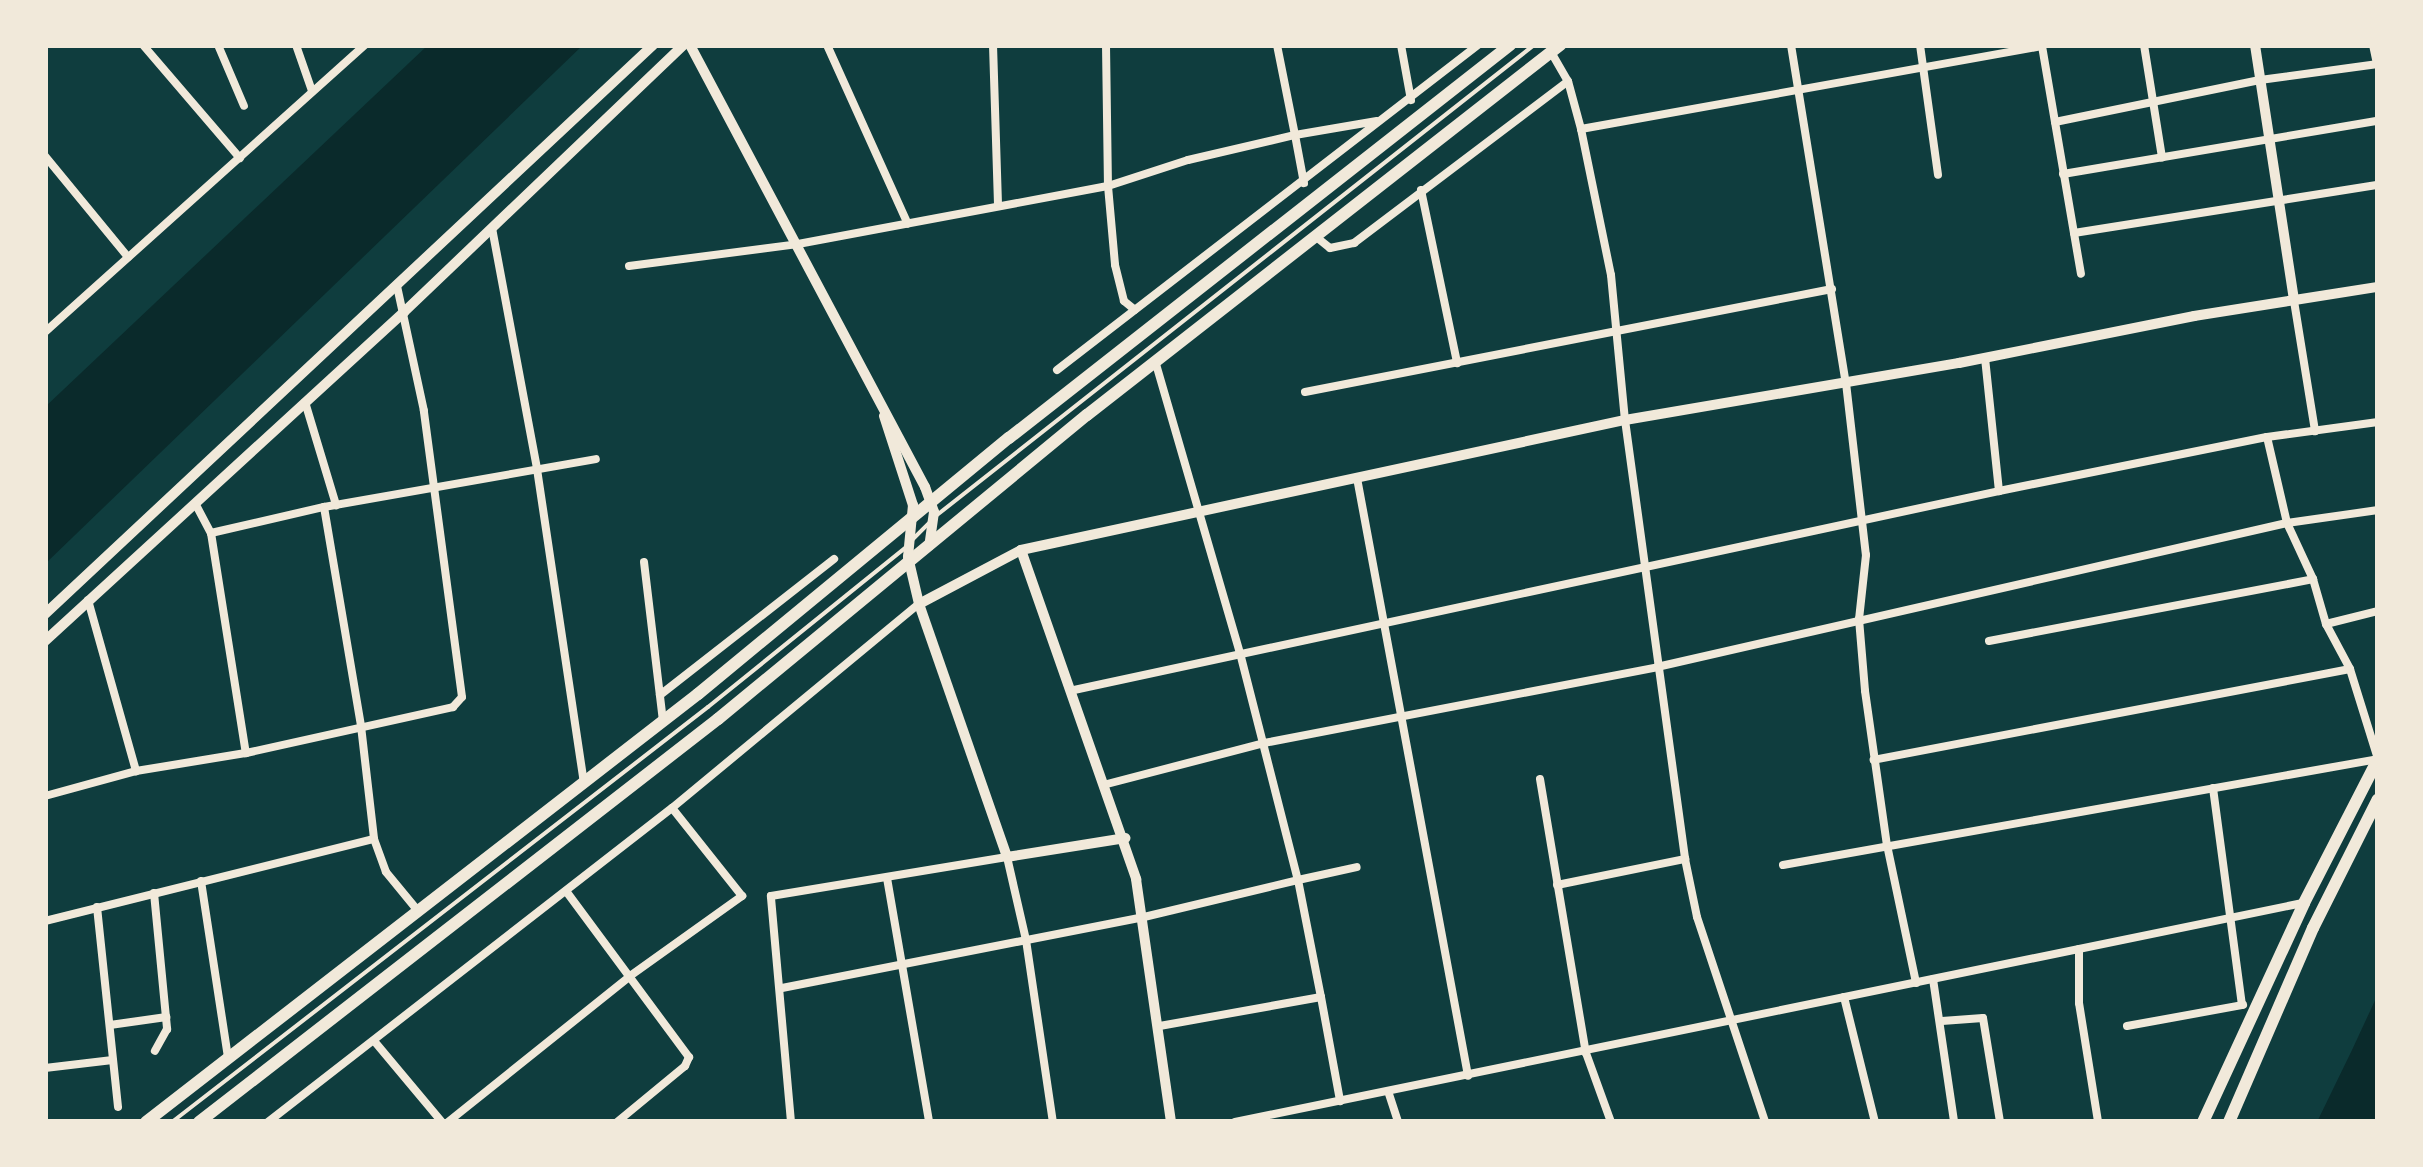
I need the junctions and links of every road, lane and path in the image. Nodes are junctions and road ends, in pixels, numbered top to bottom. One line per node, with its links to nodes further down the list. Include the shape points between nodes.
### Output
1 (143, 45): 39 (street)
2 (218, 45): 31 (street)
3 (296, 45): 28 (street)
4 (365, 45): 28 (street)
5 (653, 45): 57 (street)
6 (683, 45): 50 (street)
7 (690, 45): 53 (street)
8 (827, 45): 49 (street)
9 (994, 45): 48 (street)
10 (1106, 45): 45 (street)
11 (1277, 45): 36 (street)
12 (1401, 45): 29 (street)
13 (1478, 45): 29 (street)
14 (1510, 45): 82 (main road)
15 (1534, 45): 89 (lane)
16 (1791, 45): 27 (street)
17 (1920, 45): 24 (street)
18 (2144, 45): 30 (street)
19 (2254, 45): 25 (street)
20 (2374, 45): 23 (street)
21 (2042, 46): 24 (street); 33 (street)
22 (1556, 48): 26 (street); 52 (main road)
23 (2377, 64): 25 (street)
24 (1924, 68): 27 (street); 42 (street)
25 (2260, 80): 30 (street); 37 (street)
26 (1568, 81): 35 (street); 46 (street)
27 (1797, 89): 35 (street); 59 (street)
28 (312, 91): 39 (street)
29 (1411, 100): 32 (street)
30 (2153, 101): 33 (street); 40 (street)
31 (244, 106)
32 (1382, 121): 36 (street); 43 (street)
33 (2055, 122): 41 (street)
34 (2378, 122): 37 (street)
35 (1582, 129): 64 (street)
36 (1295, 135): 43 (street); 45 (street)
37 (2270, 140): 40 (street); 47 (street)
38 (45, 156): 54 (street)
39 (240, 158): 54 (street)
40 (2162, 158): 41 (street)
41 (2064, 174): 51 (street)
42 (1938, 175)
43 (1304, 183): 61 (street)
44 (2378, 184): 47 (street)
45 (1108, 186): 48 (street); 61 (street, via 1119,289)
46 (1422, 190): 52 (street, via 1354,243 1330,248); 66 (street)
47 (2276, 199): 51 (street); 60 (street)
48 (998, 206): 49 (street)
49 (908, 224): 53 (street)
50 (492, 228): 62 (street); 78 (street)
51 (2074, 233): 56 (street)
52 (1315, 236): 67 (main road)
53 (798, 244): 55 (street); 72 (street)
54 (128, 257): 63 (street)
55 (629, 266)
56 (2081, 274)
57 (397, 286): 62 (street); 104 (street)
58 (2378, 287): 60 (street)
59 (1832, 289): 64 (street); 69 (street)
60 (2294, 301): 65 (street); 75 (street)
61 (1134, 310): 68 (street)
62 (404, 312): 71 (street); 80 (street)
63 (45, 332)
64 (1618, 332): 66 (street); 73 (street)
65 (1985, 358): 69 (street); 81 (street)
66 (1457, 362): 70 (street)
67 (1156, 364): 87 (street); 94 (main road)
68 (1057, 370)
69 (1846, 383): 73 (street); 90 (street)
70 (1305, 392)
71 (305, 402): 83 (street); 84 (street)
72 (884, 416): 82 (street); 88 (street)
73 (1624, 420): 79 (street); 99 (street)
74 (2378, 422): 75 (street)
75 (2315, 431): 76 (street)
76 (2267, 437): 81 (street); 91 (street)
77 (596, 459): 78 (street)
78 (536, 469): 80 (street); 124 (street)
79 (1356, 478): 87 (street); 106 (street)
80 (436, 486): 84 (street); 117 (street, via 462,696 452,707)
81 (2000, 490): 90 (street)
82 (931, 501): 88 (main road); 89 (street)
83 (196, 505): 92 (street); 101 (street)
84 (336, 505): 85 (street)
85 (324, 507): 92 (street); 117 (street)
86 (2378, 510): 91 (street)
87 (1200, 511): 95 (street); 110 (street)
88 (914, 516): 93 (street); 116 (main road)
89 (934, 518): 93 (lane); 94 (street)
90 (1859, 520): 99 (street); 105 (street, via 1868,569)
91 (2288, 522): 100 (street); 105 (street)
92 (211, 533): 119 (street)
93 (909, 543): 98 (street); 177 (lane)
94 (929, 546): 98 (main road)
95 (1021, 550): 102 (street); 113 (street)
96 (834, 559): 114 (street)
97 (644, 562): 114 (street)
98 (910, 563): 102 (street); 178 (main road)
99 (1648, 568): 106 (street); 111 (street)
100 (2313, 579): 107 (street); 109 (street)
101 (88, 600): 108 (street); 122 (street)
102 (919, 604): 129 (street); 133 (street)
103 (2378, 611): 107 (street)
104 (45, 614)
105 (1859, 619): 111 (street); 121 (street)
106 (1384, 621): 110 (street); 115 (street)
107 (2326, 624): 112 (street)
108 (45, 641)
109 (1989, 641)
110 (1240, 653): 113 (street); 118 (street)
111 (1657, 667): 115 (street); 134 (street)
112 (2350, 669): 120 (street); 121 (street)
113 (1074, 690): 125 (street)
114 (660, 695): 116 (street)
115 (1402, 714): 118 (street); 172 (street)
116 (663, 721): 124 (main road)
117 (361, 726): 119 (street); 131 (street)
118 (1264, 743): 125 (street); 138 (street)
119 (246, 752): 122 (street)
120 (2378, 759): 126 (street); 143 (main road)
121 (1874, 760): 132 (street)
122 (136, 771): 127 (street)
123 (1540, 779): 140 (street)
124 (584, 783): 145 (main road)
125 (1107, 784): 130 (street)
126 (2213, 788): 132 (street); 147 (street)
127 (45, 796)
128 (2378, 799): 195 (main road)
129 (672, 808): 141 (street); 152 (street, via 742,896)
130 (1125, 838): 133 (street); 146 (street)
131 (374, 839): 139 (street); 145 (street, via 386,872)
132 (1888, 845): 135 (street); 154 (street)
133 (1007, 857): 137 (street); 149 (street)
134 (1685, 860): 140 (street); 161 (street, via 1696,917)
135 (1783, 865)
136 (1357, 867): 138 (street)
137 (888, 878): 151 (street); 155 (street, via 771,896)
138 (1298, 880): 146 (street); 156 (street)
139 (201, 881): 142 (street); 169 (street)
140 (1557, 885): 168 (street)
141 (566, 891): 152 (street); 166 (street)
142 (154, 892): 144 (street); 160 (street)
143 (2304, 903): 147 (street); 158 (main road)
144 (97, 907): 148 (street); 163 (street)
145 (418, 911): 169 (main road)
146 (1144, 917): 149 (street); 164 (street)
147 (2232, 919): 150 (street); 159 (street)
148 (45, 921)
149 (1026, 940): 151 (street); 184 (street)
150 (2079, 949): 153 (street); 193 (street, via 2079,1003)
151 (904, 965): 155 (street); 183 (street)
152 (630, 976): 180 (street); 181 (street, via 689,1057)
153 (1932, 979): 154 (street); 162 (street)
154 (1916, 982): 157 (street)
155 (782, 988): 182 (street)
156 (1321, 997): 164 (street); 174 (street)
157 (1844, 997): 161 (street); 190 (street)
158 (2262, 1001): 159 (street); 194 (main road)
159 (2242, 1005): 165 (street)
160 (166, 1018): 163 (street); 167 (street, via 166,1038)
161 (1732, 1020): 168 (street); 189 (street)
162 (1942, 1021): 191 (street); 192 (street, via 1983,1018)
163 (110, 1025): 170 (street)
164 (1160, 1026): 185 (street)
165 (2127, 1026)
166 (376, 1042): 179 (street); 180 (street)
167 (155, 1052)
168 (1586, 1052): 172 (street); 188 (street)
169 (228, 1058): 176 (main road)
170 (114, 1060): 171 (street); 175 (street)
171 (45, 1068)
172 (1468, 1076): 173 (street)
173 (1389, 1094): 174 (street); 187 (street)
174 (1340, 1101): 186 (street)
175 (118, 1108)
176 (146, 1122)
177 (172, 1122)
178 (200, 1122)
179 (268, 1122)
180 (445, 1122)
181 (618, 1122)
182 (791, 1122)
183 (930, 1122)
184 (1053, 1122)
185 (1170, 1122)
186 (1235, 1122)
187 (1398, 1122)
188 (1610, 1122)
189 (1765, 1122)
190 (1874, 1122)
191 (1954, 1122)
192 (2000, 1122)
193 (2098, 1122)
194 (2202, 1122)
195 (2229, 1122)

